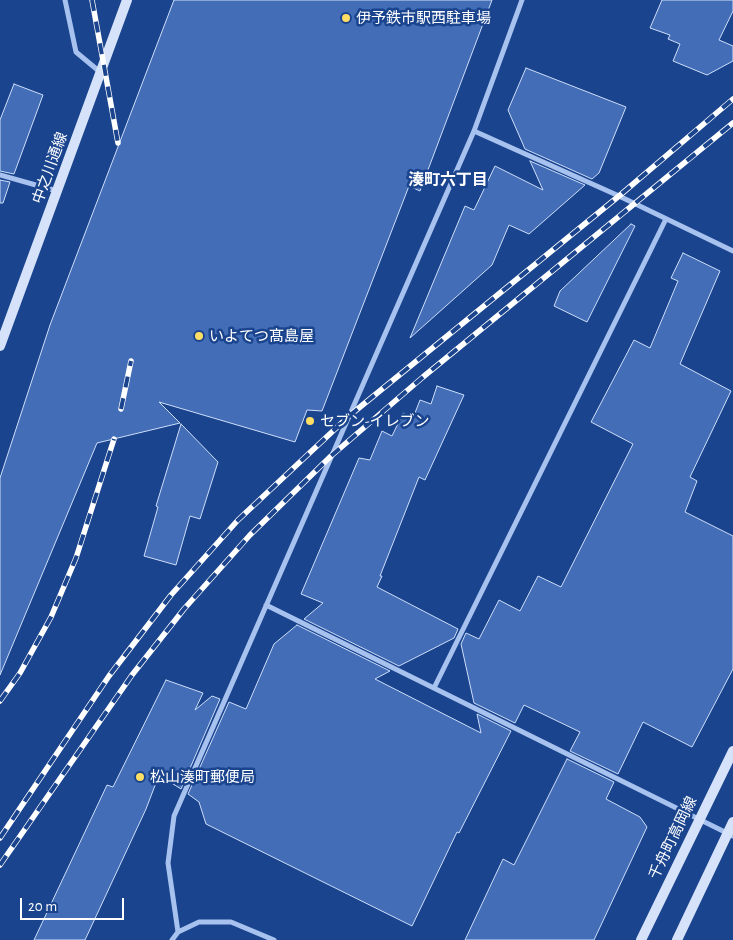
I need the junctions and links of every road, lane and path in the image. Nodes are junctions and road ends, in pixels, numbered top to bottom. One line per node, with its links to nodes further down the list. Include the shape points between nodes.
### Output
1 (65, 0): 4 (street, via 76,52)
2 (127, 0): 4 (street, 中之川通線)
3 (522, 0): 5 (street)
4 (101, 72): 7 (street, 中之川通線)
5 (474, 131): 8 (street); 11 (street)
6 (0, 175): 7 (street)
7 (57, 191): 10 (street, 中之川通線)
8 (666, 219): 9 (street); 12 (street)
9 (733, 251)
10 (0, 346)
11 (266, 605): 12 (street); 17 (street, via 174,816 168,863)
12 (434, 688): 14 (street)
13 (733, 750): 14 (street, 千舟町高岡線)
14 (699, 818): 16 (street); 20 (street, 千舟町高岡線)
15 (733, 822): 16 (street)
16 (730, 834): 21 (street)
17 (178, 932): 18 (street); 19 (street, via 199,922 231,922)
18 (172, 940)
19 (274, 940)
20 (642, 940)
21 (677, 940)

